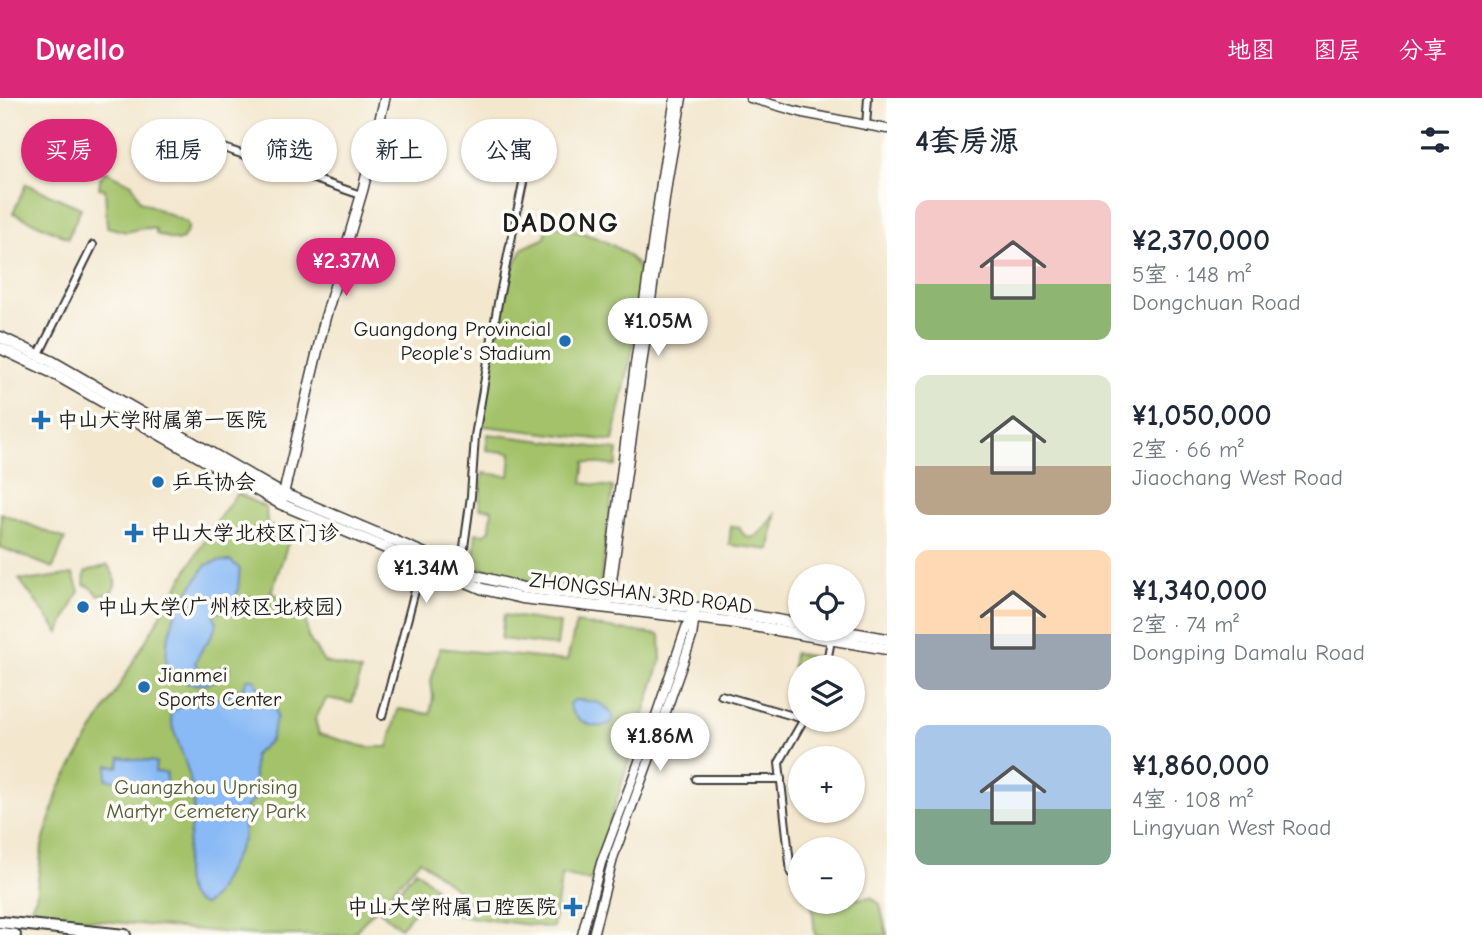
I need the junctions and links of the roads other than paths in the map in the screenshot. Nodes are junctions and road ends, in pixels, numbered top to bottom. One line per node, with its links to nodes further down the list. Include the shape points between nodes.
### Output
1 (385, 98): 10 (main road)
2 (675, 98): 19 (street)
3 (682, 98): 19 (street)
4 (750, 98): 6 (street)
5 (868, 98): 6 (street)
6 (866, 125): 7 (street)
7 (887, 130)
8 (227, 149): 10 (street)
9 (523, 183): 18 (street, via 475,436)
10 (361, 195): 16 (main road, via 318,345)
11 (93, 244): 14 (street)
12 (0, 337): 14 (main road)
13 (0, 348): 15 (main road)
14 (39, 354): 15 (main road)
15 (59, 371): 16 (main road)
16 (282, 499): 17 (main road, ZHONGSHAN 3RD ROAD); 18 (main road, ZHONGSHAN 3RD ROAD)
17 (422, 564): 20 (main road, ZHONGSHAN 3RD ROAD, via 501,594); 30 (street)
18 (461, 569): 19 (main road, ZHONGSHAN 3RD ROAD, via 508,585)
19 (608, 598): 20 (street); 21 (main road, ZHONGSHAN 3RD ROAD)
20 (606, 608): 21 (main road, ZHONGSHAN 3RD ROAD)
21 (693, 615): 22 (main road, ZHONGSHAN 3RD ROAD); 23 (main road, ZHONGSHAN 3RD ROAD); 35 (street, via 692,637); 36 (street)
22 (788, 623)
23 (788, 632)
24 (865, 635): 25 (main road)
25 (887, 639)
26 (837, 641): 27 (main road, ZHONGSHAN 3RD ROAD)
27 (887, 649)
28 (721, 695): 29 (street)
29 (788, 715)
30 (382, 716)
31 (796, 732): 33 (street, via 779,763)
32 (696, 779): 33 (street)
33 (780, 779): 34 (street)
34 (788, 847)
35 (612, 859): 36 (street); 42 (street)
36 (601, 863): 41 (street)
37 (0, 922): 40 (highway)
38 (0, 933): 39 (highway)
39 (15, 935)
40 (125, 935)
41 (582, 935)
42 (593, 935)

